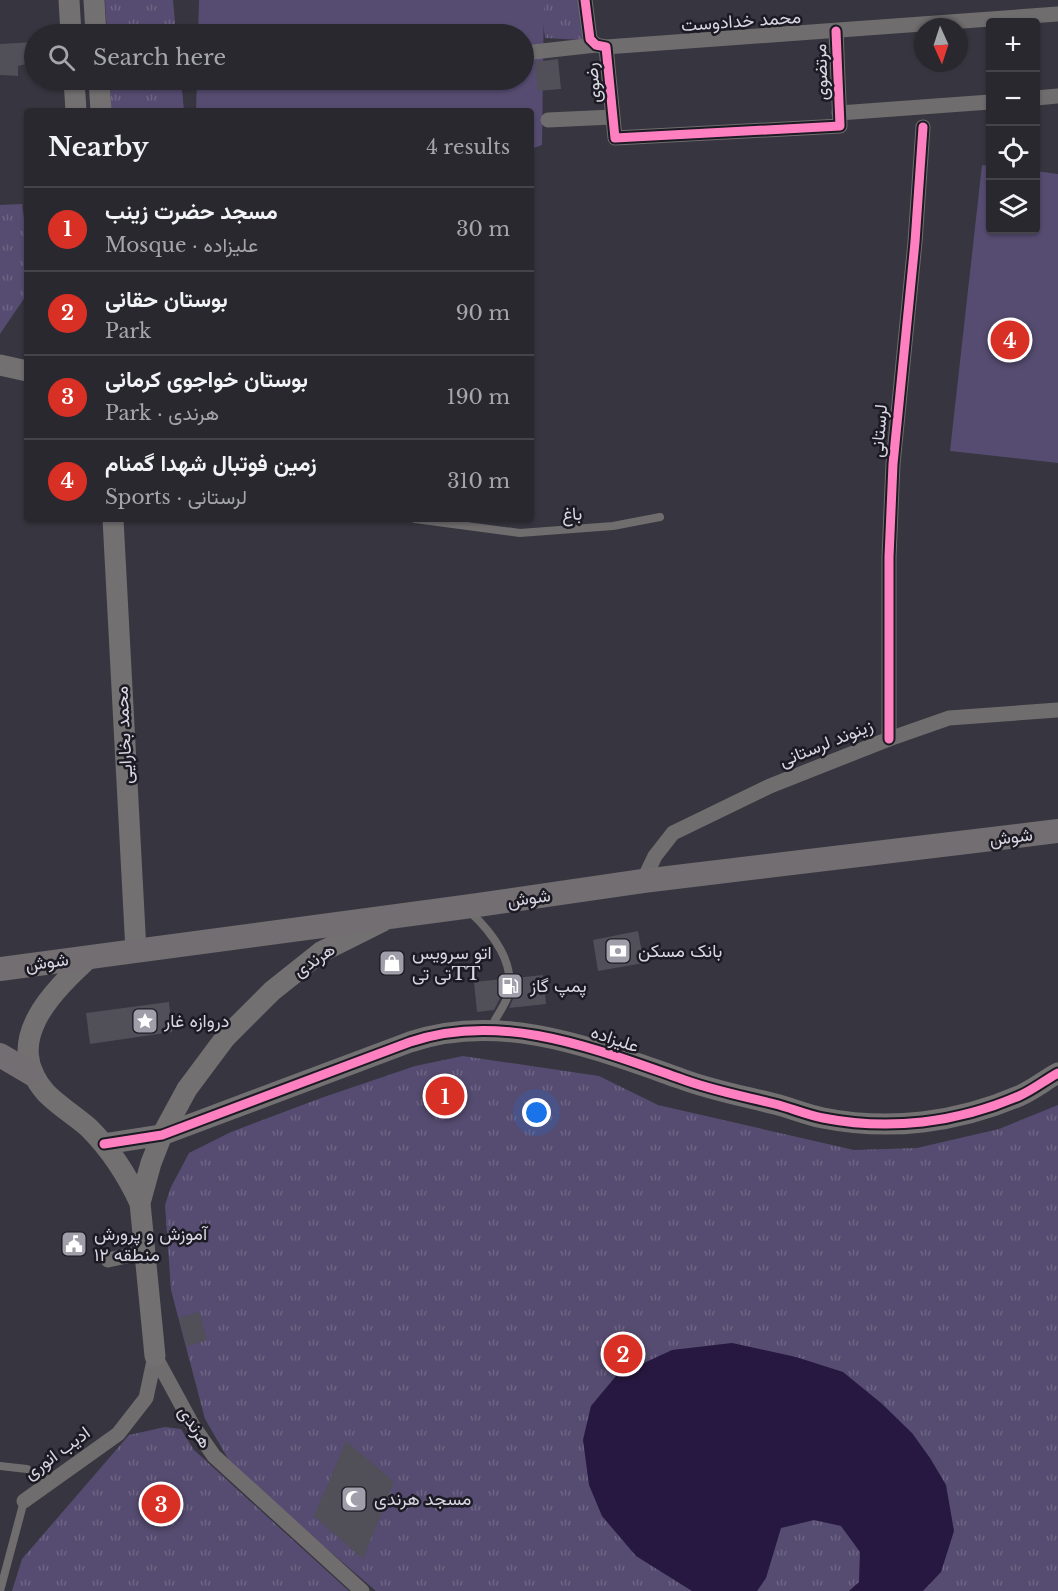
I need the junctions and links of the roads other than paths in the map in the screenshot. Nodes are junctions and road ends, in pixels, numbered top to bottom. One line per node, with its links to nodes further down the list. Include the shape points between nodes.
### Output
1 (69, 0): 5 (street)
2 (94, 0): 6 (street)
3 (585, 0): 8 (street, رضوی, via 590,39)
4 (1058, 14): 7 (street, محمد خدادوست)
5 (70, 24)
6 (95, 24)
7 (836, 31): 8 (street, محمد خدادوست); 17 (street, مرتضوی)
8 (601, 46): 9 (street, محمد خدادوست); 18 (street, رضوی)
9 (534, 52)
10 (75, 90): 15 (street)
11 (100, 90): 16 (street)
12 (1058, 96): 13 (street)
13 (1040, 98)
14 (986, 102): 17 (street)
15 (76, 108)
16 (101, 108)
17 (839, 113): 18 (street, رضوی, via 840,126 615,138)
18 (612, 117): 19 (street, رضوی)
19 (548, 120)
20 (922, 127): 27 (street, لرستانی, via 915,242 892,464)
21 (0, 364): 22 (street)
22 (24, 370)
23 (660, 517): 25 (lane, باغ, via 613,526 520,532)
24 (113, 522): 32 (street, محمد بخارایی)
25 (439, 522)
26 (1058, 710): 27 (street, زینوند لرستانی, via 949,718)
27 (889, 739): 29 (street, زینوند لرستانی, via 770,786 673,833 655,856)
28 (1058, 831): 29 (main road, شوش)
29 (643, 881): 30 (main road, شوش)
30 (464, 907): 31 (main road, شوش); 35 (lane, via 482,923 508,966 507,998)
31 (394, 916): 32 (main road, شوش); 39 (street, هرندی, via 321,952 272,991 225,1038 187,1089)
32 (136, 951): 33 (main road, شوش)
33 (91, 956): 34 (main road, شوش); 38 (street, via 43,1003 28,1038)
34 (0, 969)
35 (495, 1020)
36 (0, 1055): 38 (main road)
37 (1058, 1073): 39 (street, علیزاده, via 1021,1095 951,1118 904,1125 849,1123 704,1088 576,1043 524,1033 466,1030 420,1038)
38 (32, 1074): 40 (street, هرندی, via 46,1093)
39 (162, 1135): 40 (street, علیزاده); 41 (street, هرندی)
40 (104, 1144): 41 (street, هرندی)
41 (140, 1203): 42 (street, هرندی)
42 (145, 1252): 43 (street); 44 (street, هرندی)
43 (108, 1260)
44 (155, 1356): 47 (street, ادیب انوری, via 146,1398 118,1434); 49 (street, هرندی, via 214,1456)
45 (0, 1466): 46 (lane)
46 (27, 1469)
47 (24, 1501): 48 (lane, ادیب انوری)
48 (0, 1591)
49 (362, 1591)

